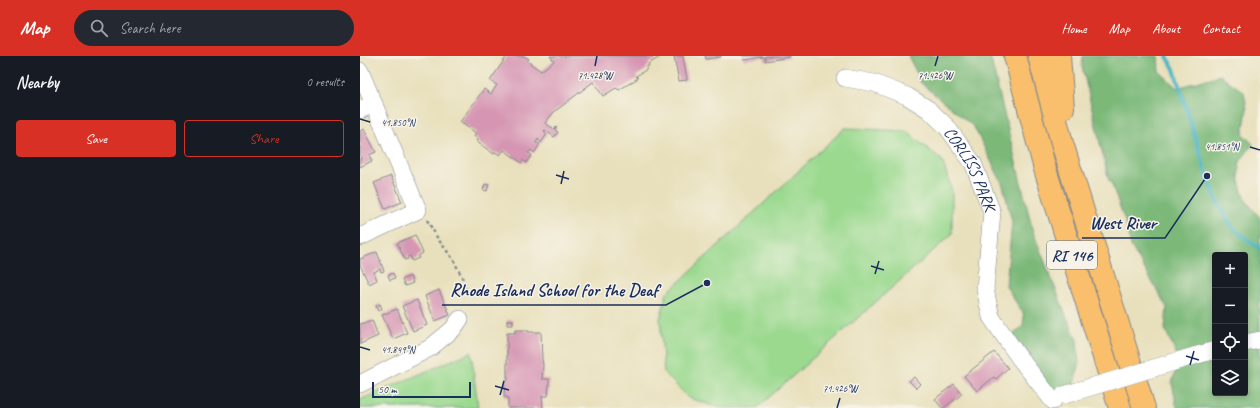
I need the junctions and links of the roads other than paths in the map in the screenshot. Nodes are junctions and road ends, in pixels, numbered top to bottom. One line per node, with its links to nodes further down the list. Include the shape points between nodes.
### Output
1 (1015, 56): 15 (highway, RI 146, via 1045,169)
2 (1039, 56): 7 (highway, RI 146)
3 (1059, 56): 7 (highway)
4 (360, 70): 6 (street)
5 (846, 78): 14 (street, CORLISS PARK, via 874,82 907,96 928,110 947,127 973,163 992,212 985,289 991,317)
6 (367, 107): 8 (street, via 418,210)
7 (1071, 172): 16 (highway, RI 146)
8 (360, 237)
9 (460, 320): 13 (street, via 430,348)
10 (1260, 340): 11 (street)
11 (1248, 342)
12 (1212, 351): 14 (street, bridge)
13 (360, 384)
14 (1052, 402)
15 (1120, 408)
16 (1144, 408)

